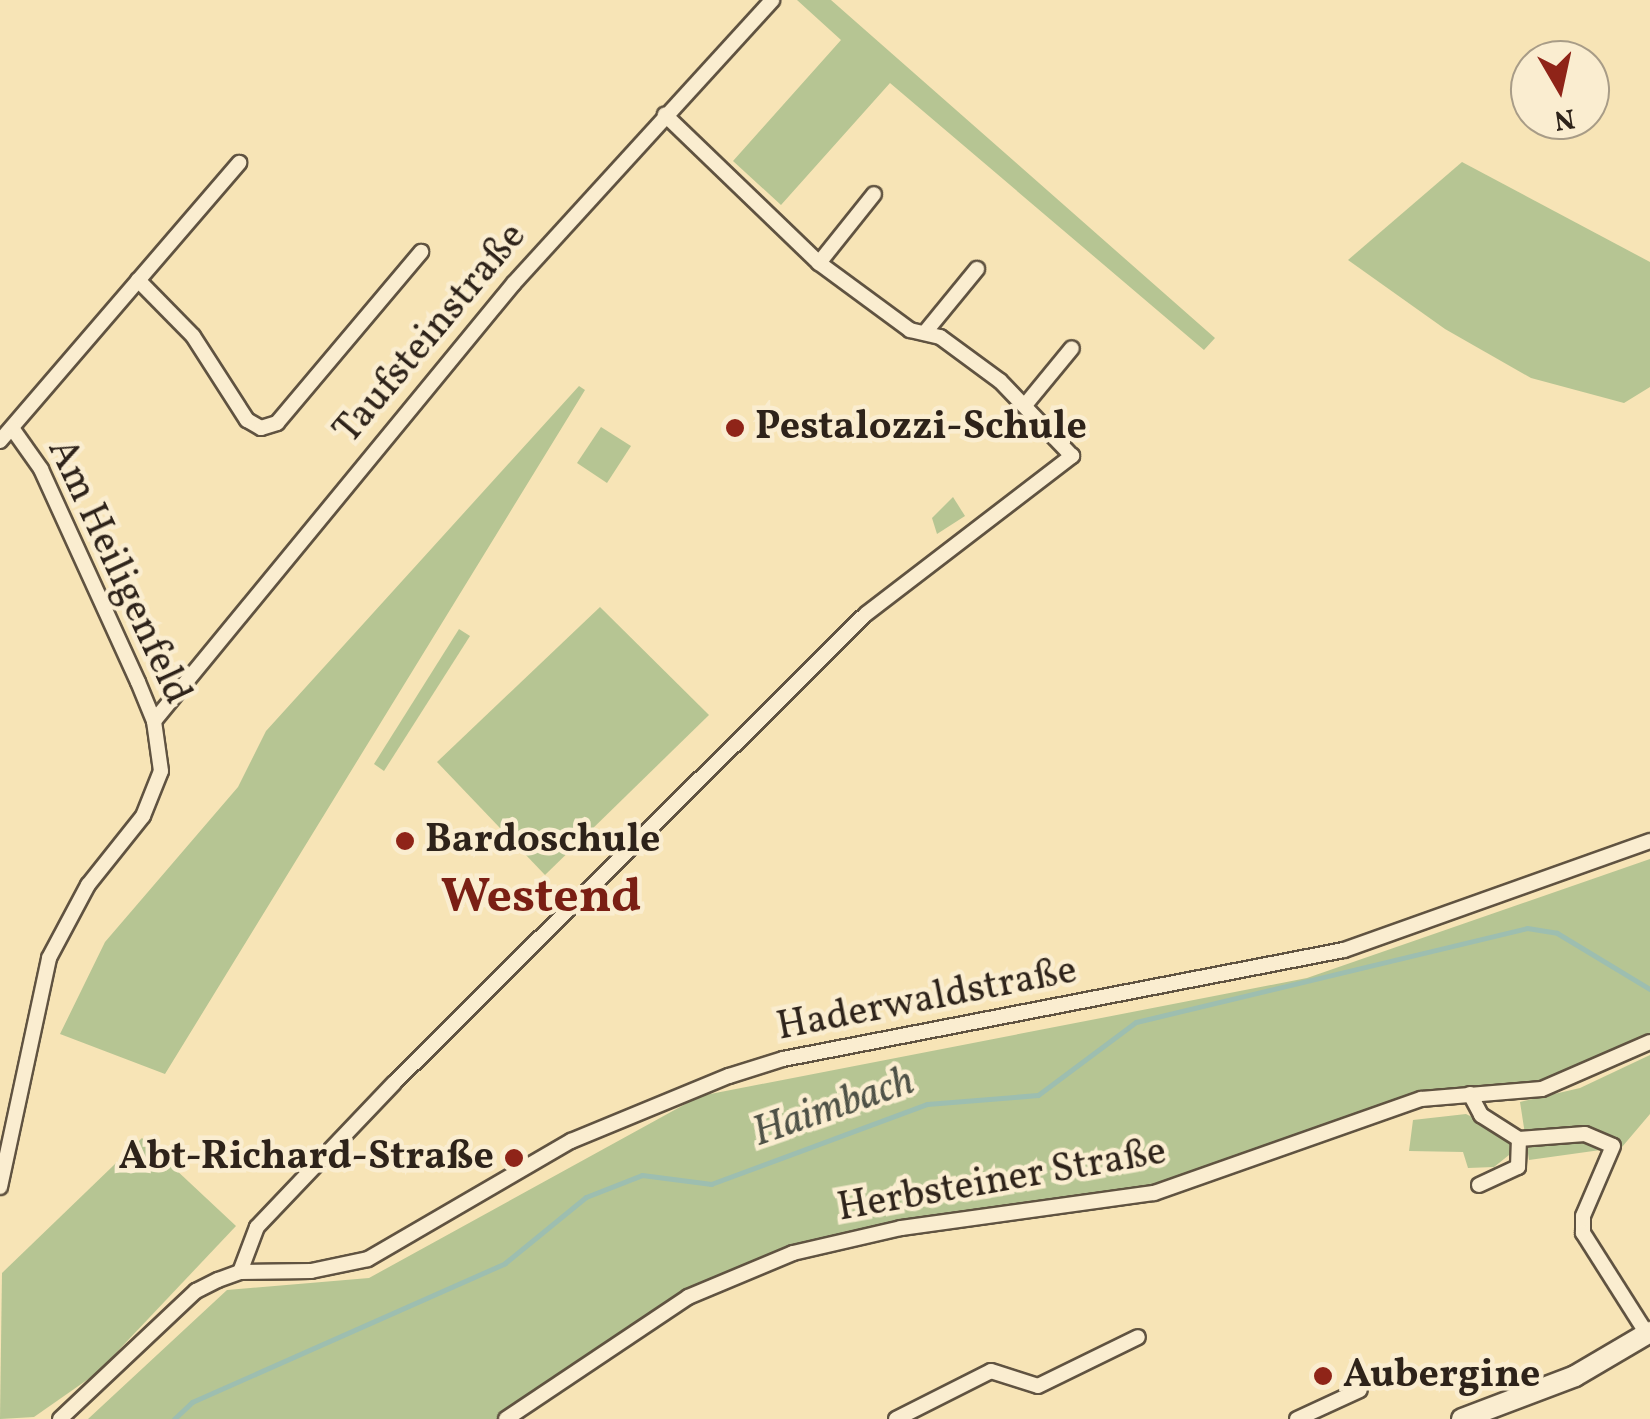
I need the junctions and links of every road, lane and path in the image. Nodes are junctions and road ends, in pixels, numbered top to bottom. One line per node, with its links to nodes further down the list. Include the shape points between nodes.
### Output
1 (772, 0): 2 (street, Taufsteinstraße)
2 (665, 115): 6 (street); 14 (street, Taufsteinstraße, via 510,288)
3 (239, 163): 8 (street)
4 (874, 194): 6 (street)
5 (421, 252): 8 (street, via 277,423 261,428 248,420 193,336)
6 (819, 263): 9 (street, via 910,330)
7 (977, 269): 9 (street)
8 (138, 280): 12 (street)
9 (926, 330): 11 (street)
10 (1072, 348): 11 (street)
11 (1026, 404): 21 (street, via 1072,456 866,614 394,1083 258,1227)
12 (12, 428): 13 (street); 14 (street, Am Heiligenfeld, via 40,469)
13 (0, 441)
14 (154, 721): 20 (street, Am Heiligenfeld, via 162,771 155,795 88,885 49,958)
15 (1650, 841): 21 (street, Haderwaldstraße, via 1344,950 783,1059 571,1141 368,1259 311,1271)
16 (1650, 1042): 17 (street, Herbsteiner Straße, via 1542,1089)
17 (1470, 1094): 18 (street, via 1481,1115); 26 (street, Herbsteiner Straße, via 1421,1099 1154,1193 901,1228 793,1253 688,1297)
18 (1519, 1139): 19 (street, via 1518,1167); 22 (street, via 1584,1134 1612,1146 1583,1216 1583,1232)
19 (1478, 1184)
20 (0, 1187)
21 (240, 1272): 25 (street, via 196,1291)
22 (1648, 1333): 29 (main road, via 1574,1376)
23 (1138, 1337): 27 (street, via 1038,1386 992,1372)
24 (1360, 1390): 28 (street)
25 (60, 1419)
26 (506, 1419)
27 (896, 1419)
28 (1297, 1419)
29 (1462, 1419)

